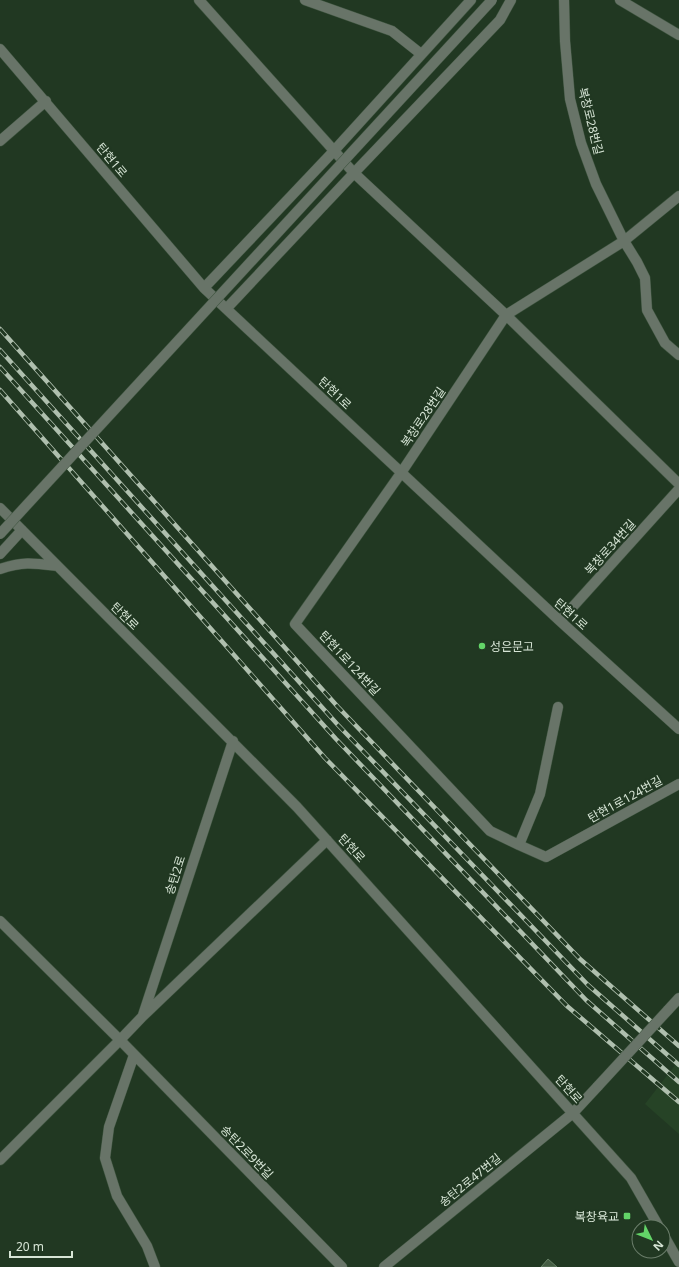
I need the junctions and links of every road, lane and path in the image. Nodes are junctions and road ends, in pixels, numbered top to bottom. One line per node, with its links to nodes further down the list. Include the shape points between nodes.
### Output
1 (199, 0): 13 (street)
2 (305, 0): 10 (street, via 392,31)
3 (471, 0): 10 (street)
4 (492, 0): 26 (street, bridge)
5 (511, 0): 14 (street, via 500,20)
6 (564, 0): 16 (street, 복창로28번길, via 570,99 581,143 596,184)
7 (620, 0): 8 (street)
8 (679, 35)
9 (0, 49): 11 (street, 탄현1로)
10 (421, 54): 13 (street)
11 (46, 101): 12 (street); 17 (street, 탄현1로)
12 (0, 141)
13 (334, 151): 14 (street); 17 (street)
14 (354, 173): 18 (street); 19 (street)
15 (679, 196): 16 (street, 복창로28번길)
16 (624, 241): 19 (street, 복창로28번길); 20 (street, 복창로28번길, via 645,278 647,310 665,342)
17 (204, 288): 18 (street, 탄현1로)
18 (227, 308): 21 (street, 탄현1로)
19 (506, 315): 21 (street, 복창로28번길); 22 (street)
20 (679, 355)
21 (401, 473): 30 (street, 탄현1로); 36 (street, 탄현1로124번길, via 295,624 490,831)
22 (679, 484)
23 (679, 489): 30 (street, 복창로34번길)
24 (0, 508): 25 (street, 탄현로)
25 (22, 530): 27 (street); 28 (street, 탄현로)
26 (0, 534)
27 (0, 554)
28 (57, 566): 29 (street, via 25,562); 33 (street, 탄현로)
29 (0, 569)
30 (560, 621): 32 (street, 탄현1로)
31 (558, 707): 36 (street, via 540,794)
32 (679, 729)
33 (233, 741): 35 (street, 탄현로); 39 (street, 송탄2로)
34 (679, 784): 36 (street, 탄현1로124번길, via 546,857)
35 (327, 840): 39 (street, 송탄2로); 42 (street, 탄현로)
36 (519, 845)
37 (0, 921): 40 (street)
38 (679, 998): 42 (street, 송탄2로47번길, bridge)
39 (142, 1017): 40 (street, 송탄2로)
40 (120, 1040): 41 (street, 송탄2로9번길); 43 (street, 송탄2로)
41 (134, 1055): 47 (street, via 109,1127 105,1158 117,1196); 48 (street, 송탄2로9번길)
42 (573, 1113): 44 (street, 탄현로, via 631,1178); 49 (street, 송탄2로47번길)
43 (0, 1160)
44 (654, 1219)
45 (671, 1248): 46 (street)
46 (679, 1262)
47 (155, 1267)
48 (342, 1267)
49 (384, 1267)

